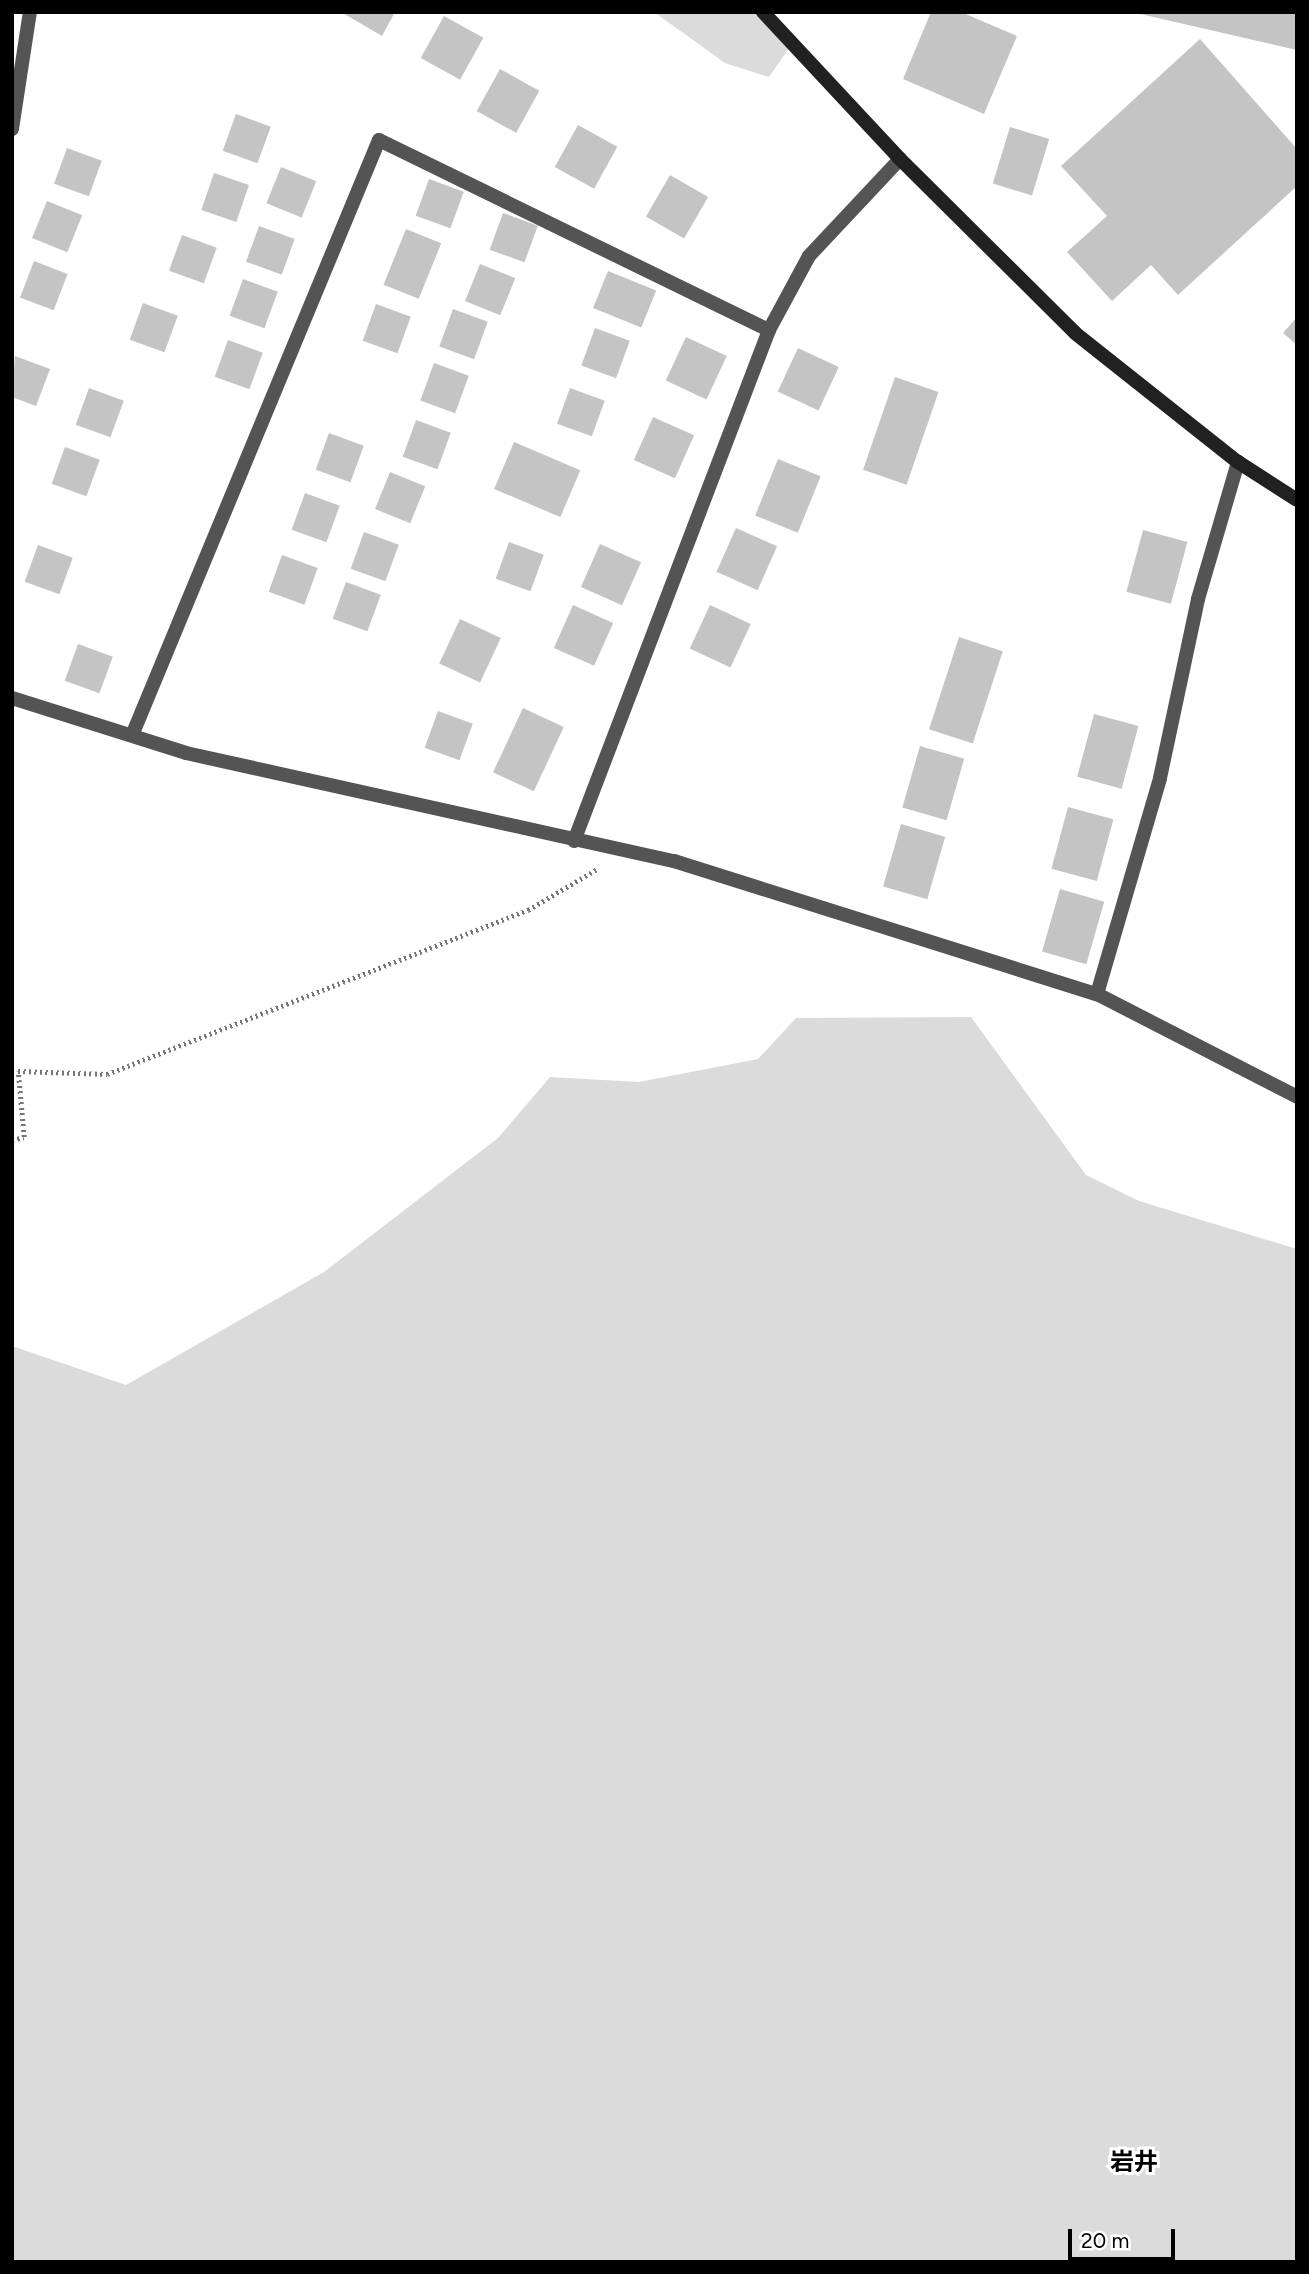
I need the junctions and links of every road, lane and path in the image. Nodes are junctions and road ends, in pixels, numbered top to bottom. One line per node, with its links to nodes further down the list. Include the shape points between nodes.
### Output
1 (30, 12): 3 (street)
2 (763, 12): 4 (street)
3 (12, 129)
4 (900, 159): 5 (street, via 809,256); 6 (street, via 1075,333)
5 (769, 330): 9 (street, via 379,140); 10 (street)
6 (1238, 461): 7 (street); 12 (street, via 1198,599 1160,778)
7 (1297, 500)
8 (12, 698): 9 (street)
9 (133, 733): 10 (street, via 186,753)
10 (574, 841): 11 (street)
11 (628, 851): 12 (street); 14 (path, via 528,910 107,1074 18,1072 24,1137)
12 (1097, 994): 13 (street)
13 (1297, 1097)
14 (12, 1140)

